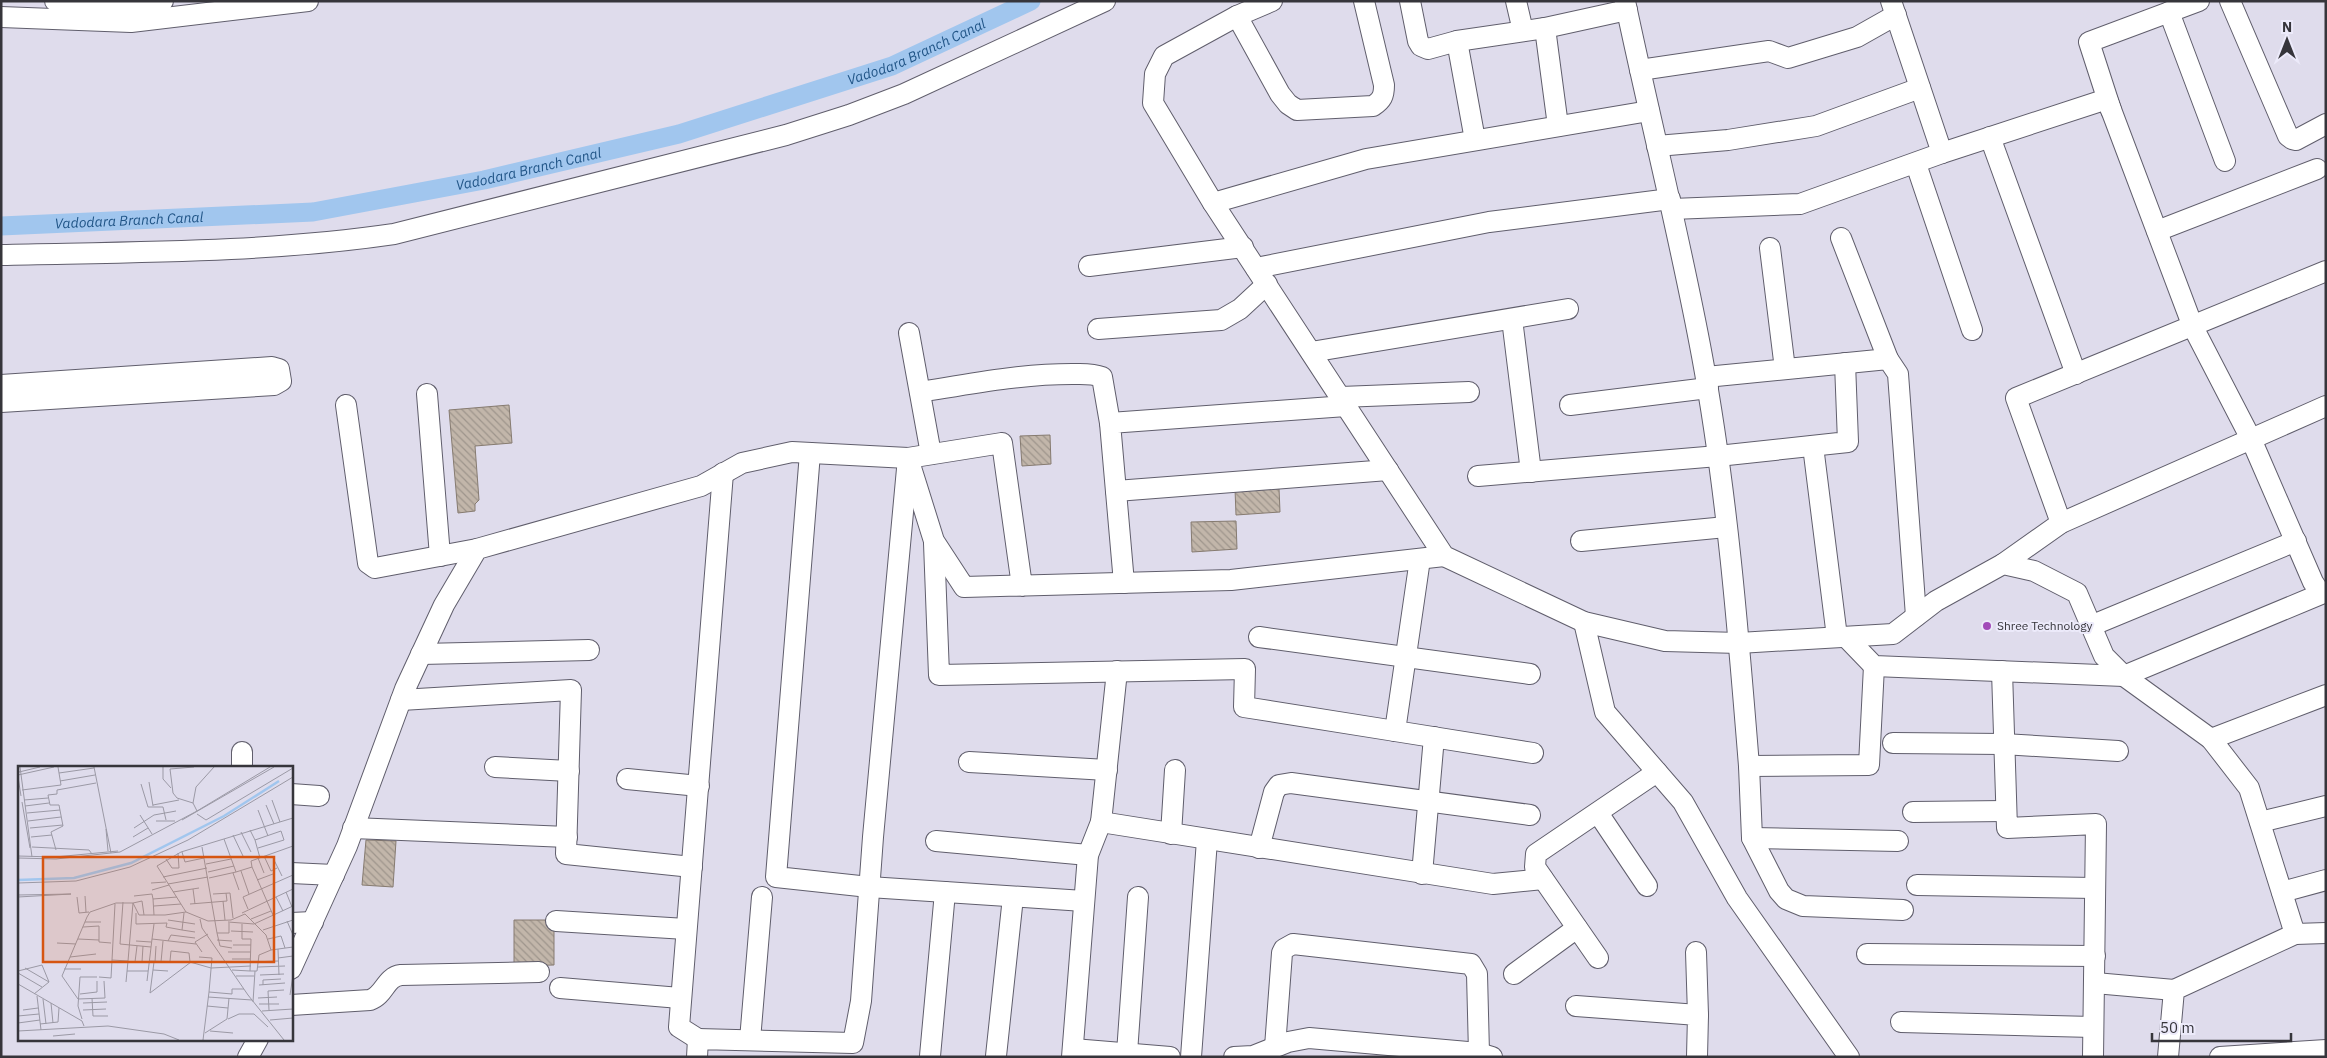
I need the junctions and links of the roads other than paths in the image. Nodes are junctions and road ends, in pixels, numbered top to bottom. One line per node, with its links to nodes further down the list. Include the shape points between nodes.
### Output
1 (55, 1): 2 (street, via 125,4)
2 (162, 1)
3 (308, 1): 14 (street, via 131,22)
4 (1105, 1): 37 (street, via 904,94 849,115 776,138 394,234 337,243 246,249)
5 (1272, 1): 13 (street)
6 (1364, 1): 13 (street, via 1384,85 1381,101 1373,106 1297,110 1280,94)
7 (1410, 1): 17 (street, via 1420,46 1428,49)
8 (1516, 1): 16 (street)
9 (2230, 1): 22 (street, via 2288,136 2296,140)
10 (1626, 5): 15 (street); 18 (street)
11 (2183, 6): 21 (street, via 2089,42); 28 (street)
12 (1894, 8): 18 (street, via 1857,37 1788,58 1769,51); 19 (street)
13 (1237, 16): 31 (street, via 1164,56 1155,74 1153,103)
14 (1, 17)
15 (1545, 28): 16 (street); 23 (street)
16 (1523, 31): 17 (street)
17 (1457, 41): 25 (street)
18 (1640, 70): 20 (street)
19 (1920, 88): 26 (street, via 1816,126 1728,140); 27 (street)
20 (1649, 110): 23 (street); 26 (street)
21 (2112, 112): 24 (street, via 2107,99); 33 (street)
22 (2326, 124)
23 (1558, 126): 25 (street)
24 (1990, 138): 27 (street); 51 (street)
25 (1475, 140): 31 (street, via 1366,159)
26 (1657, 146): 32 (street)
27 (1942, 153): 29 (street)
28 (2225, 161)
29 (1916, 164): 32 (street, via 1800,204); 45 (street)
30 (2317, 169): 33 (street)
31 (1213, 203): 35 (street)
32 (1671, 204): 40 (street, via 1489,222); 52 (street)
33 (2157, 231): 43 (street)
34 (1841, 238): 48 (street)
35 (1242, 247): 38 (street); 40 (street)
36 (1770, 248): 50 (street)
37 (1, 255)
38 (1089, 266)
39 (2326, 271): 43 (street)
40 (1262, 276): 44 (street, via 1240,309 1222,320); 47 (street)
41 (1568, 310): 42 (street)
42 (1512, 319): 47 (street); 70 (street)
43 (2193, 327): 51 (street); 63 (street)
44 (1098, 329)
45 (1972, 330)
46 (909, 333): 54 (street)
47 (1311, 352): 57 (street)
48 (1888, 359): 49 (street); 87 (street, via 1898,374)
49 (1845, 363): 50 (street); 64 (street, via 1848,442)
50 (1785, 369): 52 (street)
51 (2076, 374): 74 (street, via 2016,398)
52 (1707, 383): 60 (street); 67 (street)
53 (1, 384): 58 (street, via 272,367 279,369 281,375 281,381 274,385)
54 (920, 392): 62 (street, via 996,379 1096,374 1102,377); 66 (street)
55 (1469, 392): 57 (street)
56 (427, 394): 80 (street)
57 (1344, 401): 62 (street); 69 (street)
58 (1, 402)
59 (346, 405): 80 (street, via 368,563 376,568)
60 (1570, 405)
61 (2326, 406): 63 (street)
62 (1110, 423): 73 (street)
63 (2250, 439): 74 (street); 77 (street)
64 (1813, 446): 67 (street); 91 (street)
65 (810, 453): 68 (street); 71 (street, via 792,452 742,463); 146 (street, via 776,877)
66 (931, 454): 68 (street); 86 (street, via 1002,443)
67 (1718, 456): 70 (street); 75 (street)
68 (908, 458): 78 (street); 146 (street)
69 (1388, 470): 73 (street); 81 (street)
70 (1531, 472): 72 (street)
71 (723, 473): 79 (street, via 701,486); 118 (street)
72 (1478, 476)
73 (1116, 491): 85 (street)
74 (2061, 522): 83 (street)
75 (1726, 527): 76 (street); 92 (street)
76 (1581, 541)
77 (2296, 541): 84 (street); 89 (street)
78 (934, 542): 86 (street, via 964,587); 97 (street, via 939,675)
79 (477, 549): 80 (street); 94 (street, via 444,604)
80 (440, 556)
81 (1444, 556): 82 (street); 88 (street)
82 (1420, 559): 85 (street, via 1231,580); 95 (street)
83 (2003, 564): 87 (street, via 1936,600); 89 (street, via 2034,571 2077,593)
84 (2320, 579): 100 (street, via 2321,594)
85 (1124, 583): 86 (street)
86 (1022, 586)
87 (1916, 616): 91 (street, via 1893,634)
88 (1584, 622): 92 (street, via 1664,641); 116 (street, via 1605,712)
89 (2093, 625): 100 (street, via 2104,656)
90 (1259, 637): 95 (street)
91 (1842, 637): 92 (street); 96 (street)
92 (1739, 643): 111 (street)
93 (589, 650): 94 (street)
94 (421, 654): 102 (street)
95 (1406, 657): 99 (street); 103 (street)
96 (1874, 666): 98 (street); 111 (street, via 1869,765)
97 (1117, 671): 103 (street, via 1245,668 1244,707); 113 (street)
98 (2002, 671): 100 (street); 107 (street)
99 (1530, 674)
100 (2124, 676): 105 (street)
101 (2326, 695): 105 (street)
102 (401, 700): 115 (street, via 571,690); 129 (street)
103 (1396, 731): 104 (street)
104 (1434, 737): 109 (street); 121 (street)
105 (2211, 739): 128 (street, via 2249,788)
106 (1893, 743): 107 (street)
107 (2003, 744): 108 (street); 124 (street)
108 (2118, 752)
109 (1533, 753)
110 (969, 762): 113 (street)
111 (1749, 766): 132 (street)
112 (494, 767): 115 (street)
113 (1107, 770): 127 (street)
114 (1175, 770): 130 (street)
115 (568, 771): 131 (street)
116 (1657, 772): 125 (street); 195 (street, via 1683,802 1737,898)
117 (627, 779): 118 (street)
118 (699, 786): 138 (street)
119 (292, 794): 120 (street)
120 (319, 796)
121 (1428, 803): 126 (street); 136 (street, via 1291,783 1279,785 1274,792); 141 (street)
122 (2326, 806): 128 (street)
123 (1912, 812): 124 (street)
124 (2005, 812): 147 (street, via 2007,828 2096,824)
125 (1598, 813): 142 (street, via 1536,854 1535,867); 145 (street)
126 (1530, 815)
127 (1101, 822): 130 (street); 137 (street)
128 (2260, 822): 149 (street)
129 (353, 828): 131 (street); 140 (street)
130 (1170, 834): 133 (street)
131 (566, 837): 138 (street, via 566,854)
132 (1752, 838): 134 (street); 154 (street, via 1779,891 1793,904)
133 (1207, 840): 136 (street); 192 (street)
134 (1898, 840)
135 (936, 842): 137 (street)
136 (1259, 848): 141 (street)
137 (1088, 855): 153 (street)
138 (692, 868): 159 (street)
139 (292, 873): 140 (street)
140 (334, 874): 156 (street)
141 (1422, 874): 142 (street, via 1492,884)
142 (1543, 879): 158 (street)
143 (2326, 880): 149 (street)
144 (1916, 885): 147 (street)
145 (1648, 886)
146 (869, 887): 148 (street); 182 (street, via 861,1001)
147 (2095, 888): 164 (street)
148 (945, 892): 150 (street); 187 (street)
149 (2282, 892): 161 (street)
150 (1013, 896): 153 (street); 188 (street)
151 (1138, 896): 185 (street)
152 (762, 897): 179 (street)
153 (1084, 901): 184 (street)
154 (1903, 910)
155 (556, 921): 159 (street)
156 (313, 922): 157 (street); 166 (street)
157 (292, 923)
158 (1577, 928): 165 (street); 168 (street)
159 (686, 929): 172 (street)
160 (2326, 932): 161 (street)
161 (2295, 934): 171 (street)
162 (1696, 952): 175 (street)
163 (1867, 954): 164 (street)
164 (2094, 956): 169 (street)
165 (1598, 958)
166 (292, 967)
167 (539, 972): 173 (street, via 394,976 380,996 370,1000)
168 (1514, 974)
169 (2094, 982): 171 (street); 177 (street)
170 (560, 988): 172 (street)
171 (2174, 990): 196 (street)
172 (680, 998): 181 (street, via 679,1027)
173 (292, 1005)
174 (1576, 1006): 175 (street)
175 (1698, 1015): 194 (street)
176 (1901, 1022): 177 (street)
177 (2093, 1027): 189 (street)
178 (257, 1040): 190 (street)
179 (750, 1040): 181 (street); 182 (street)
180 (1275, 1047): 186 (street, via 1310,1038); 186 (street, via 1282,953 1293,944 1471,964 1477,974); 193 (street, via 1253,1056)
181 (697, 1048)
182 (852, 1050)
183 (2326, 1050): 197 (street)
184 (1072, 1053): 185 (street)
185 (1122, 1054): 191 (street)
186 (1486, 1055)
187 (930, 1056)
188 (996, 1056)
189 (2098, 1056)
190 (248, 1057)
191 (1170, 1057)
192 (1191, 1057)
193 (1234, 1057)
194 (1697, 1057)
195 (1849, 1057)
196 (2168, 1057)
197 (2220, 1057)

